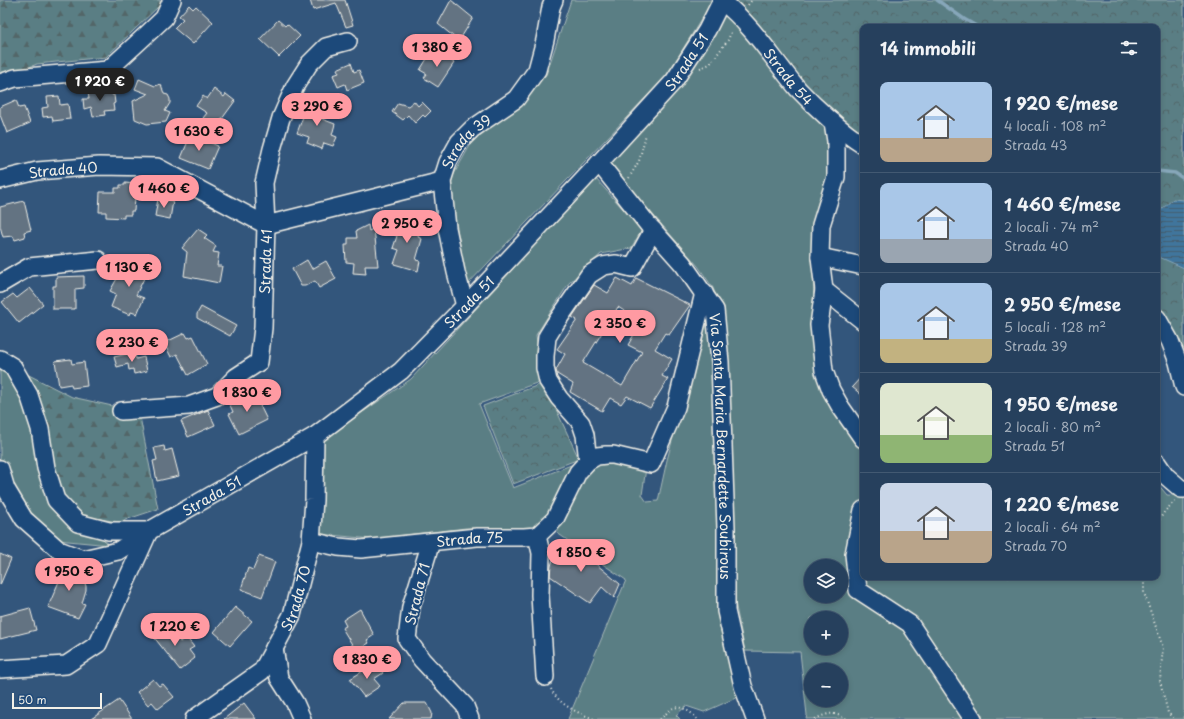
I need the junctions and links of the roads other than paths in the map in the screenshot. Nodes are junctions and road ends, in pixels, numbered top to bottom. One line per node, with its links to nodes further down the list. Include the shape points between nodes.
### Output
1 (172, 0): 5 (street, via 164,18 108,70 16,78)
2 (554, 0): 10 (street, Strada 39, via 537,70 516,99 472,129 458,142)
3 (722, 1): 6 (street, Strada 54, via 737,14 799,90); 8 (street, Strada 51, via 707,30 674,81)
4 (348, 41): 11 (street, Strada 41, via 326,47 309,64 283,111 264,183)
5 (0, 83)
6 (833, 122): 7 (street, Strada 54); 13 (street, via 836,177 821,225)
7 (860, 143)
8 (600, 163): 12 (street, Via Santa Maria Bernardette Soubirous); 19 (street, Strada 51)
9 (0, 180): 11 (street, Strada 40, via 38,171 100,166 157,167)
10 (442, 181): 11 (street); 19 (street, Strada 39, via 447,228)
11 (266, 225): 24 (street, Strada 41, via 263,328 259,362 236,377 216,396 189,406)
12 (653, 230): 18 (street, Via Santa Maria Bernardette Soubirous); 27 (street, via 632,268 616,264 603,266 589,275 547,337 545,368 548,381 581,423)
13 (820, 257): 15 (street); 17 (street)
14 (98, 260): 16 (street, via 29,267)
15 (860, 265)
16 (0, 284)
17 (824, 290): 20 (street); 25 (street, via 819,325 824,371 840,406)
18 (704, 293): 27 (street, via 676,407 651,464 613,455 596,456); 42 (street, Via Santa Maria Bernardette Soubirous, via 715,310 720,354 726,612 743,686)
19 (465, 306): 26 (street, Strada 51, via 401,371)
20 (860, 319)
21 (1160, 323): 23 (street, via 1178,362)
22 (0, 359): 32 (street, Strada 51, via 13,367 29,395 40,429 46,468 56,500 78,524 109,531)
23 (1184, 387)
24 (121, 411)
25 (860, 435)
26 (315, 436): 32 (street, Strada 51); 34 (street, Strada 70)
27 (588, 461): 33 (street, via 578,472 555,519)
28 (1160, 467): 30 (street)
29 (0, 469): 32 (street, Strada 51, via 6,489 24,519 60,550 83,558 90,557 118,551)
30 (1182, 489)
31 (860, 525): 43 (street, via 854,554 858,590 910,624)
32 (149, 531): 37 (street, via 98,644 66,665)
33 (538, 536): 35 (street, Strada 75, via 476,537); 38 (street, via 541,553 540,595)
34 (311, 541): 35 (street, Strada 75, via 361,549); 36 (street, Strada 70, via 292,615)
35 (431, 542): 41 (street, Strada 71, via 411,607 407,639 422,660 465,706)
36 (274, 648): 39 (street, Strada 70, via 262,671); 40 (street, via 279,678)
37 (0, 669)
38 (545, 677)
39 (194, 719)
40 (302, 719)
41 (470, 719)
42 (755, 719)
43 (972, 719)

